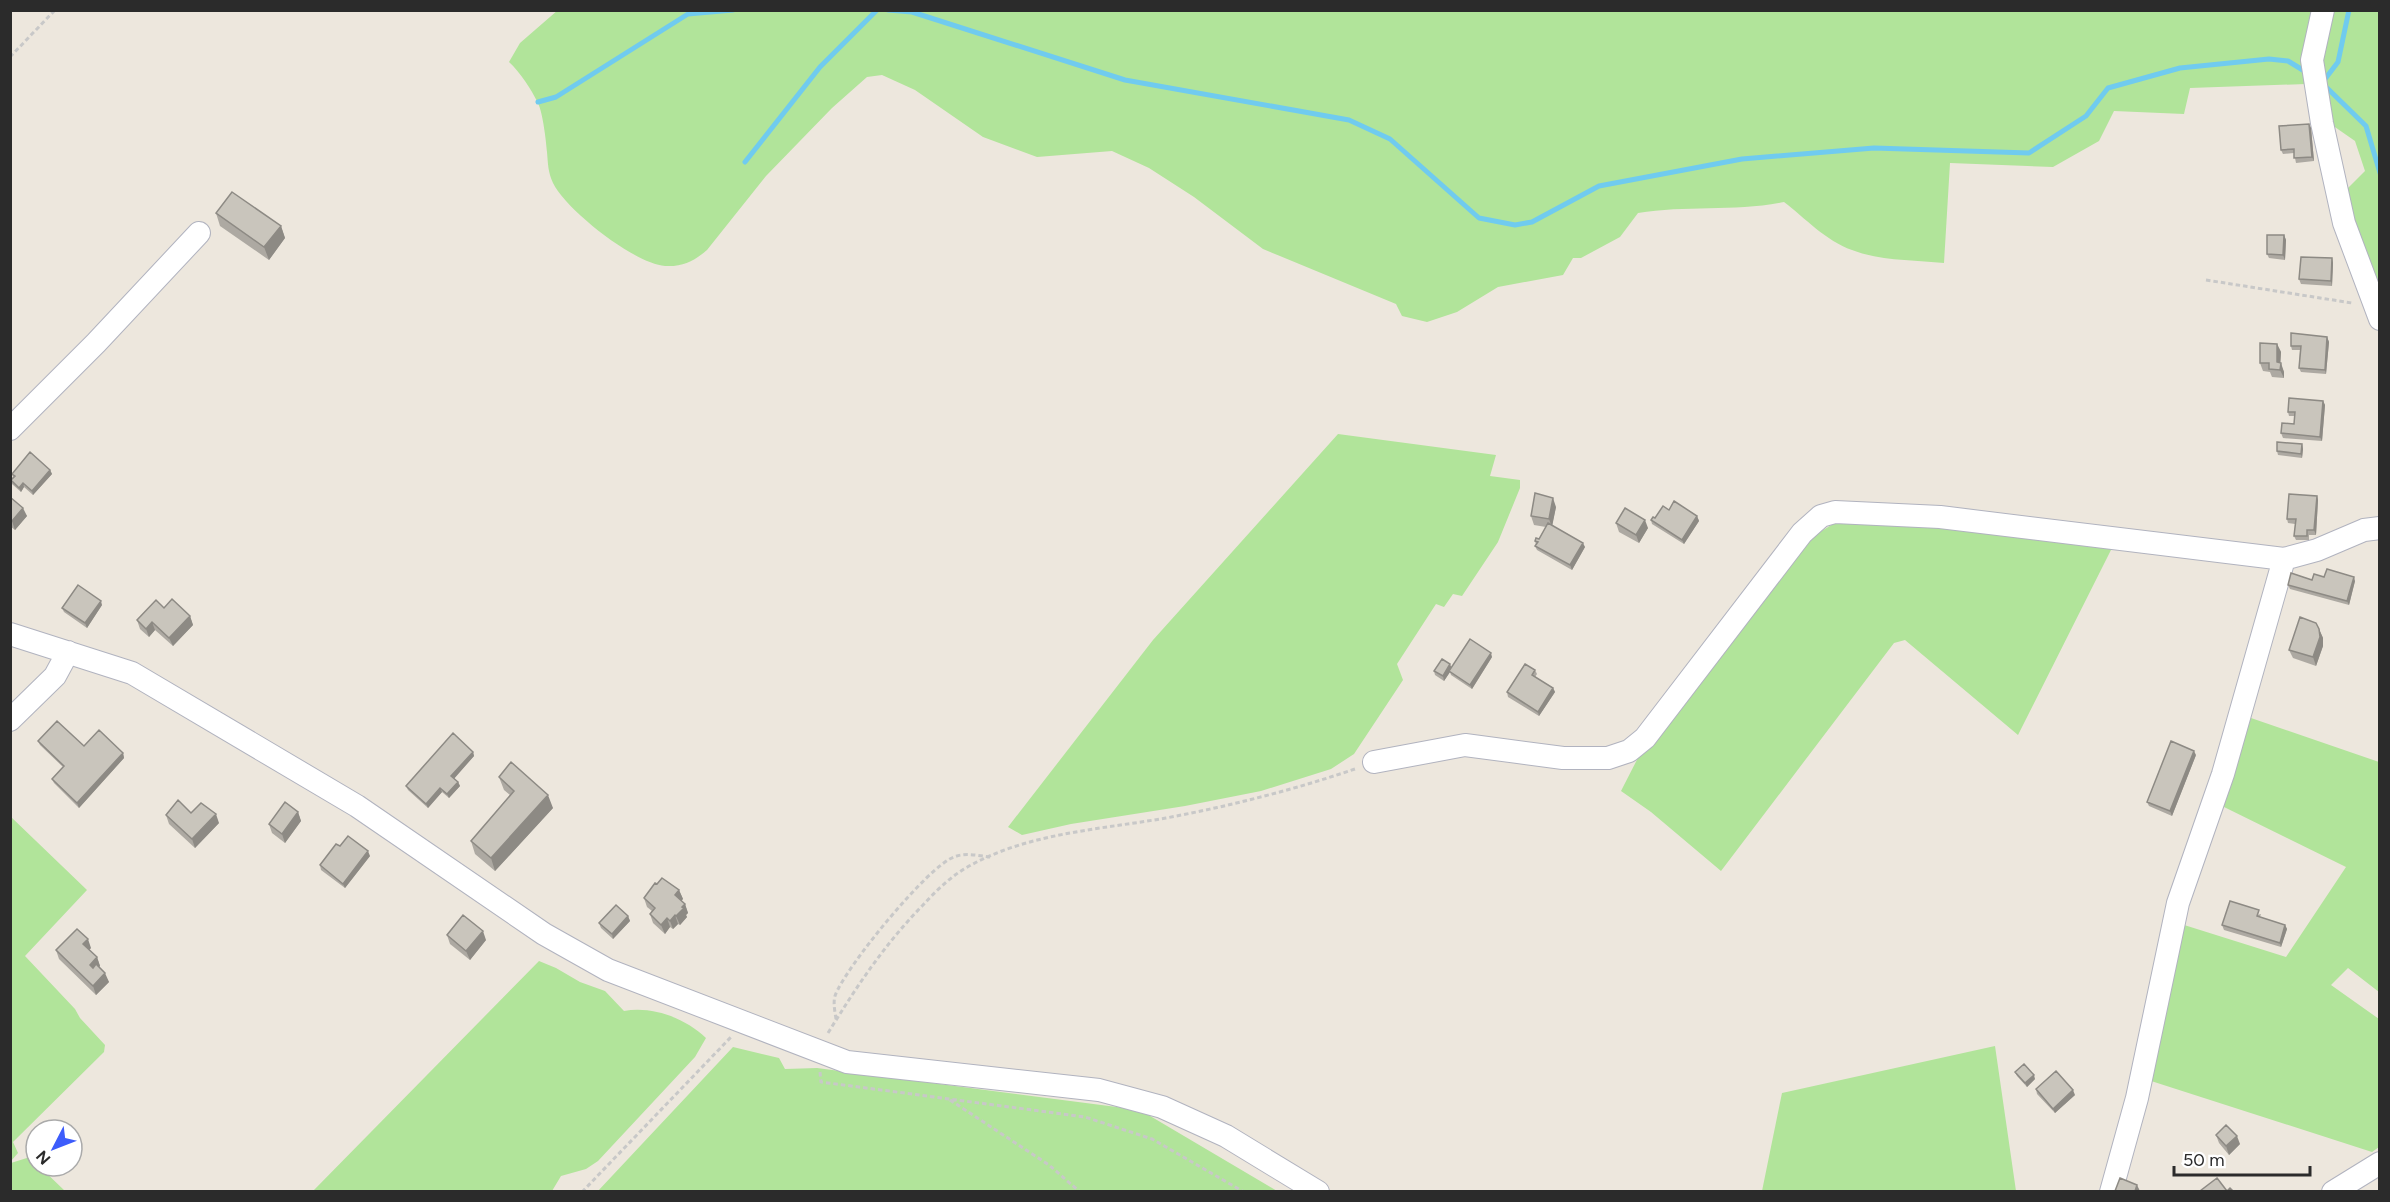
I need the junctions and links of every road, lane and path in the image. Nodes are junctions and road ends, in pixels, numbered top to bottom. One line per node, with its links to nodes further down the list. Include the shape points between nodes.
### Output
1 (55, 10): 3 (path)
2 (2323, 10): 6 (street, via 2313,60 2322,123 2344,223)
3 (10, 57)
4 (200, 233): 7 (street)
5 (2206, 280): 6 (path)
6 (2377, 313)
7 (10, 429)
8 (2379, 528): 9 (street)
9 (2284, 559): 13 (street, via 1940,517 1835,512 1821,516 1802,533 1645,738 1629,752 1608,758 1563,758 1465,745); 24 (street, via 2223,774 2178,903 2137,1098)
10 (10, 634): 11 (street)
11 (68, 652): 12 (street, via 55,676); 16 (street, via 132,673 357,806 544,934 608,970)
12 (10, 720)
13 (1374, 762): 14 (path, via 1248,801 1036,840)
14 (991, 856): 15 (path, via 943,885 896,933 867,970); 15 (path, via 953,857 912,894 847,975 834,998)
15 (836, 1021): 17 (path)
16 (741, 1022): 17 (street); 20 (path, via 726,1045)
17 (817, 1051): 18 (path, via 821,1083); 23 (street, via 847,1062 874,1066 1099,1090 1162,1107 1226,1136)
18 (948, 1099): 21 (path, via 1049,1165); 22 (path, via 1085,1117 1152,1139)
19 (2379, 1163): 25 (street)
20 (582, 1191)
21 (1080, 1191)
22 (1244, 1191)
23 (1317, 1191)
24 (2111, 1191)
25 (2333, 1191)

